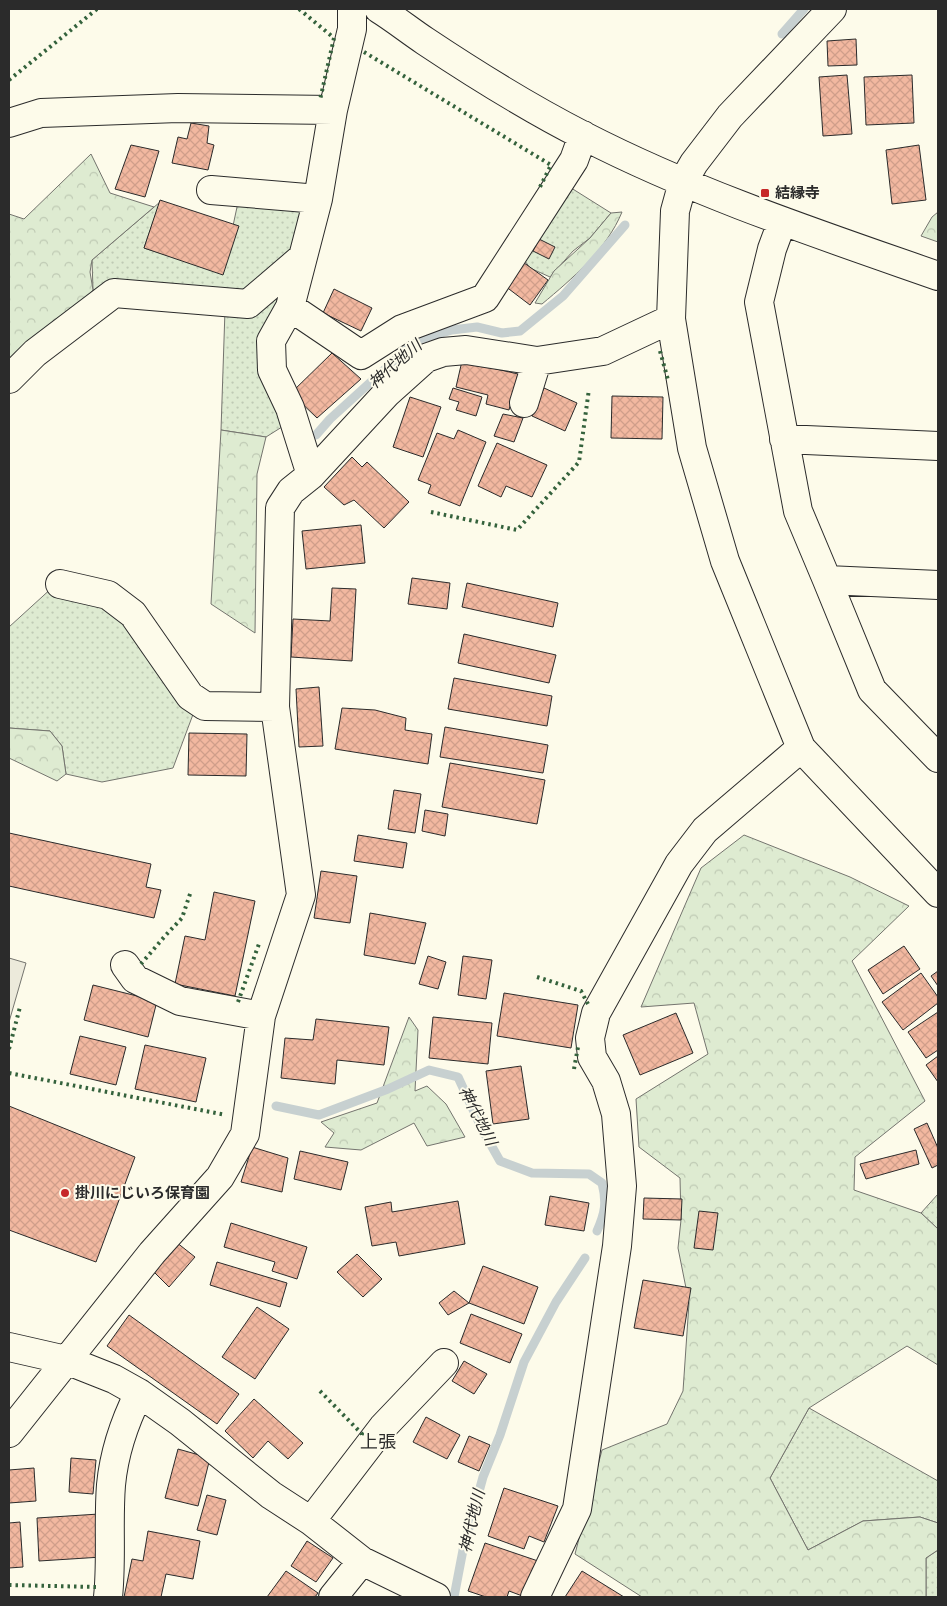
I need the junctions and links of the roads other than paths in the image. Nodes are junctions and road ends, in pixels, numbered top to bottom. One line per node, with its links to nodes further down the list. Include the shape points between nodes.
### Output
1 (352, 9): 4 (street, via 352,29)
2 (379, 9): 6 (street, via 480,77)
3 (832, 9): 7 (street, via 730,116)
4 (333, 110): 5 (street, via 178,108 42,113); 9 (street)
5 (9, 123)
6 (583, 136): 7 (street); 13 (street, via 574,160 485,298 402,329 362,355)
7 (683, 182): 10 (street); 14 (street, via 675,211)
8 (212, 190): 9 (street)
9 (318, 199): 11 (street)
10 (782, 222): 12 (street); 18 (street, via 759,302)
11 (304, 257): 13 (street); 16 (street, via 248,304 114,293 36,352)
12 (938, 276)
13 (290, 307): 20 (street, via 271,341 272,370 290,408)
14 (671, 319): 15 (street, via 603,351); 25 (street, via 692,448 725,561)
15 (537, 361): 17 (street); 20 (street, via 466,350 443,352 426,358 388,393)
16 (9, 380)
17 (524, 403)
18 (784, 439): 19 (street); 21 (street, via 798,511)
19 (938, 446)
20 (311, 475): 24 (street, via 290,491 280,508)
21 (828, 580): 23 (street); 26 (street, via 872,690)
22 (60, 584): 24 (street, via 108,595 133,614 190,696 205,706)
23 (938, 584)
24 (274, 707): 29 (street, via 301,895)
25 (802, 748): 27 (street); 40 (street, via 705,830 684,857 596,1013 590,1038 592,1057 606,1081 616,1114 622,1186 617,1246 578,1509)
26 (938, 758)
27 (938, 893)
28 (125, 965): 29 (street, via 136,979 180,1001)
29 (261, 1016): 31 (street, via 245,1134 220,1177 152,1253)
30 (9, 1347): 31 (street)
31 (66, 1360): 33 (street); 34 (street)
32 (444, 1363): 35 (street, via 383,1427)
33 (139, 1393): 35 (street, via 271,1495); 37 (street, via 121,1436 111,1484)
34 (9, 1433)
35 (310, 1521): 36 (street)
36 (362, 1561): 38 (street); 39 (street)
37 (108, 1597)
38 (333, 1597)
39 (436, 1597)
40 (535, 1597)

